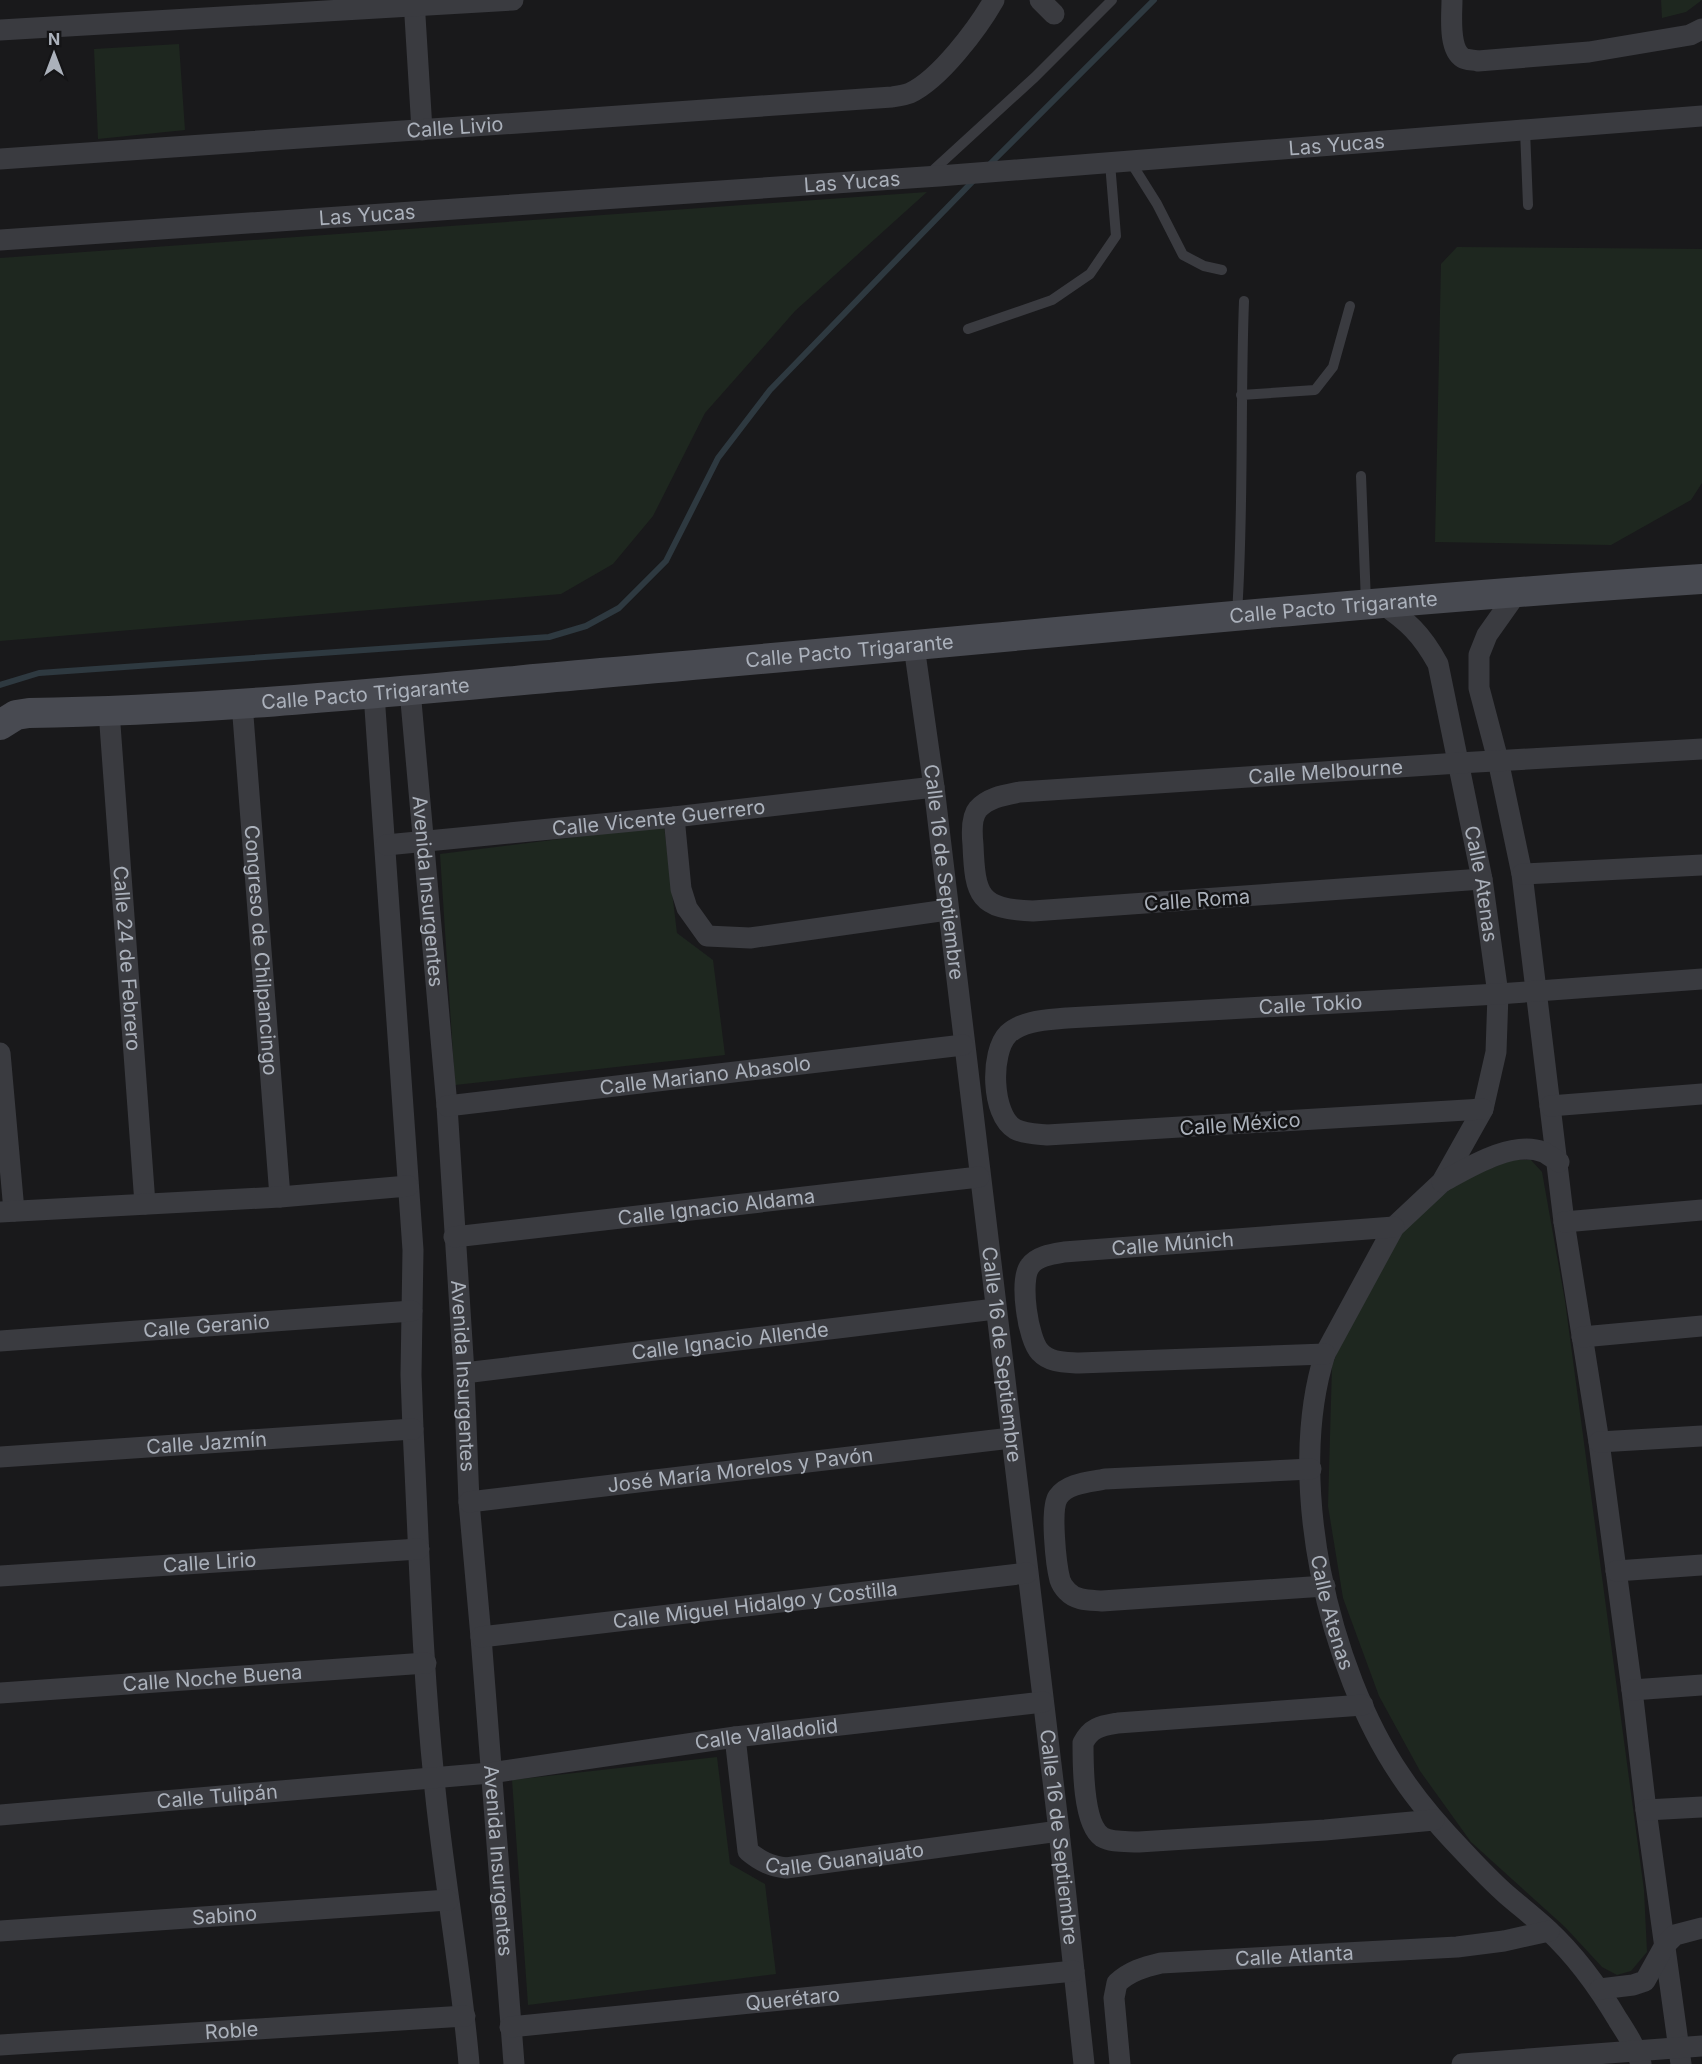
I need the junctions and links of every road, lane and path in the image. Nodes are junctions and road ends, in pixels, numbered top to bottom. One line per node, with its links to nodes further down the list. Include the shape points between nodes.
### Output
1 (513, 0): 5 (street)
2 (994, 0): 9 (street, Calle Livio, via 942,67 909,93 892,97)
3 (1113, 0): 13 (lane)
4 (1452, 0): 6 (street, via 1455,49 1463,58 1478,61 1589,52 1690,35)
5 (414, 3): 7 (street); 9 (street)
6 (1702, 29)
7 (0, 30)
8 (1702, 116): 10 (street, Las Yucas)
9 (422, 130): 11 (street, Calle Livio)
10 (1525, 130): 12 (street, Las Yucas); 14 (lane)
11 (0, 159)
12 (1120, 162): 13 (street, Las Yucas); 16 (lane, via 1157,204 1183,255); 19 (lane, via 1116,236 1090,274 1052,300)
13 (932, 177): 15 (street, Las Yucas)
14 (1528, 205)
15 (0, 240)
16 (1222, 270)
17 (1244, 301): 20 (lane)
18 (1350, 306): 20 (lane, via 1333,367 1315,390)
19 (968, 328)
20 (1241, 395): 25 (lane)
21 (1361, 476): 24 (lane)
22 (1702, 579): 23 (street, Calle Pacto Trigarante)
23 (1518, 591): 24 (street, Calle Pacto Trigarante); 33 (street, Calle Atenas, via 1487,634 1479,655 1479,688)
24 (1373, 603): 25 (street, Calle Pacto Trigarante); 34 (street, Calle Atenas, via 1407,622 1438,664)
25 (1237, 616): 26 (street, Calle Pacto Trigarante)
26 (914, 646): 27 (street, Calle Pacto Trigarante); 35 (street, Calle 16 de Septiembre)
27 (410, 690): 28 (street, Calle Pacto Trigarante); 38 (street, Avenida Insurgentes)
28 (374, 694): 29 (street, Calle Pacto Trigarante); 39 (street, Avenida Insurgentes)
29 (242, 703): 30 (street, Calle Pacto Trigarante); 58 (street, Congreso de Chilpancingo)
30 (109, 711): 31 (street, Calle Pacto Trigarante, via 29,713 16,715); 59 (street, Calle 24 de Febrero)
31 (0, 725)
32 (1702, 749): 33 (street, Calle Melbourne)
33 (1498, 760): 34 (street, Calle Melbourne); 41 (street, Calle Atenas)
34 (1459, 763): 37 (street, Calle Melbourne, via 1020,792 986,802 975,812); 42 (street, Calle Atenas)
35 (934, 787): 36 (street, Calle Vicente Guerrero); 43 (street, Calle 16 de Septiembre)
36 (674, 817): 38 (street, Calle Vicente Guerrero); 43 (street, via 681,889 687,908 707,936 750,938)
37 (972, 832): 42 (street, Calle Roma, via 978,891 996,906 1012,910 1045,911)
38 (424, 842): 39 (street, Calle Vicente Guerrero); 50 (street, Avenida Insurgentes)
39 (386, 844): 57 (street, Avenida Insurgentes)
40 (1702, 865): 41 (street)
41 (1522, 874): 45 (street, Calle Atenas)
42 (1482, 879): 46 (street, Calle Atenas)
43 (947, 910): 47 (street, Calle 16 de Septiembre)
44 (1702, 979): 45 (street, Calle Tokio)
45 (1536, 990): 46 (street, Calle Tokio); 51 (street, Calle Atenas)
46 (1498, 994): 52 (street, Calle Atenas, via 1496,1052); 53 (street, Calle Tokio, via 1078,1017 1020,1026 1000,1047 996,1065 997,1099)
47 (963, 1045): 50 (street, Calle Mariano Abasolo); 55 (street, Calle 16 de Septiembre)
48 (0, 1053): 61 (street)
49 (1702, 1094): 51 (street)
50 (447, 1106): 64 (street, Avenida Insurgentes)
51 (1550, 1106): 54 (street, Calle Atenas)
52 (1483, 1109): 53 (street, Calle México, via 1047,1135 1013,1128); 56 (street, Calle Atenas)
53 (1003, 1116)
54 (1558, 1162): 56 (street, Calle Atenas, via 1543,1152 1527,1149 1484,1160); 62 (street, Calle Atenas)
55 (979, 1177): 64 (street, Calle Ignacio Aldama); 65 (street, Calle 16 de Septiembre)
56 (1442, 1182): 63 (street, Calle Atenas)
57 (408, 1186): 58 (street); 66 (street, Avenida Insurgentes)
58 (280, 1197): 59 (street)
59 (145, 1204): 61 (street)
60 (1702, 1210): 62 (street)
61 (7, 1212)
62 (1564, 1222): 68 (street, Calle Atenas)
63 (1394, 1227): 70 (street, Calle Atenas); 70 (street, Calle Múnich, via 1064,1252 1038,1260 1029,1267 1025,1280 1032,1339 1039,1352 1050,1360 1079,1363)
64 (454, 1237): 71 (street, Avenida Insurgentes)
65 (995, 1309): 71 (street, Calle Ignacio Allende); 74 (street, Calle 16 de Septiembre)
66 (412, 1311): 69 (street, Calle Geranio); 72 (street, Avenida Insurgentes)
67 (1702, 1326): 68 (street)
68 (1582, 1337): 75 (street, Calle Atenas)
69 (0, 1341)
70 (1325, 1354): 77 (street, Calle Atenas, via 1313,1406)
71 (464, 1373): 78 (street, Avenida Insurgentes)
72 (413, 1429): 76 (street, Calle Jazmín); 79 (street, Avenida Insurgentes)
73 (1702, 1436): 75 (street)
74 (1011, 1438): 78 (street, José María Morelos y Pavón); 82 (street, Calle 16 de Septiembre)
75 (1599, 1442): 81 (street, Calle Atenas)
76 (0, 1457)
77 (1311, 1469): 84 (street, Calle Atenas, via 1311,1497); 84 (street, via 1105,1479 1072,1487 1059,1497 1054,1510 1060,1582 1074,1596 1102,1600)
78 (469, 1502): 85 (street, Avenida Insurgentes)
79 (419, 1549): 83 (street, Calle Lirio); 86 (street, Avenida Insurgentes)
80 (1702, 1565): 81 (street)
81 (1616, 1571): 88 (street, Calle Atenas)
82 (1028, 1573): 85 (street, Calle Miguel Hidalgo y Costilla); 90 (street, Calle 16 de Septiembre)
83 (0, 1576)
84 (1324, 1587): 91 (street, Calle Atenas, via 1334,1630)
85 (481, 1637): 93 (street, Avenida Insurgentes)
86 (426, 1663): 89 (street, Calle Noche Buena); 94 (street, Avenida Insurgentes)
87 (1702, 1685): 88 (street)
88 (1632, 1690): 96 (street, Calle Atenas)
89 (0, 1693)
90 (1043, 1702): 92 (street, Calle Valladolid); 99 (street, Calle 16 de Septiembre)
91 (1363, 1705): 98 (street, Calle Atenas, via 1401,1776); 98 (street, via 1101,1726 1088,1734 1083,1743 1089,1818 1104,1838 1139,1842)
92 (735, 1737): 93 (street, Calle Valladolid); 99 (street, Calle Guanajuato, via 748,1851 775,1867)
93 (490, 1773): 94 (street, Calle Valladolid); 108 (street, Avenida Insurgentes)
94 (433, 1778): 97 (street, Calle Tulipán); 100 (street, Avenida Insurgentes)
95 (1702, 1807): 96 (street)
96 (1646, 1810): 104 (street, Calle Atenas)
97 (0, 1815)
98 (1434, 1820): 103 (street, Calle Atenas, via 1504,1893)
99 (1059, 1831): 105 (street, Calle 16 de Septiembre)
100 (448, 1900): 102 (street, Sabino); 107 (street, Avenida Insurgentes)
101 (1702, 1928): 104 (street, via 1675,1935)
102 (0, 1931)
103 (1549, 1931): 106 (street, Calle Atenas); 113 (street, Calle Atlanta, via 1457,1947 1146,1966 1129,1972 1117,1983 1114,1998)
104 (1665, 1945): 106 (street, via 1645,1981); 111 (street, Calle Atenas)
105 (1074, 1971): 108 (street, Querétaro); 116 (street, Calle 16 de Septiembre)
106 (1600, 1989): 112 (street, Calle Atenas)
107 (465, 2016): 109 (street, Roble); 114 (street, Avenida Insurgentes)
108 (510, 2028): 115 (street, Avenida Insurgentes)
109 (0, 2045)
110 (1702, 2046): 111 (street)
111 (1680, 2056): 112 (street)
112 (1639, 2058): 117 (street)
113 (1119, 2061)
114 (469, 2064)
115 (514, 2064)
116 (1084, 2064)
117 (1462, 2064)

